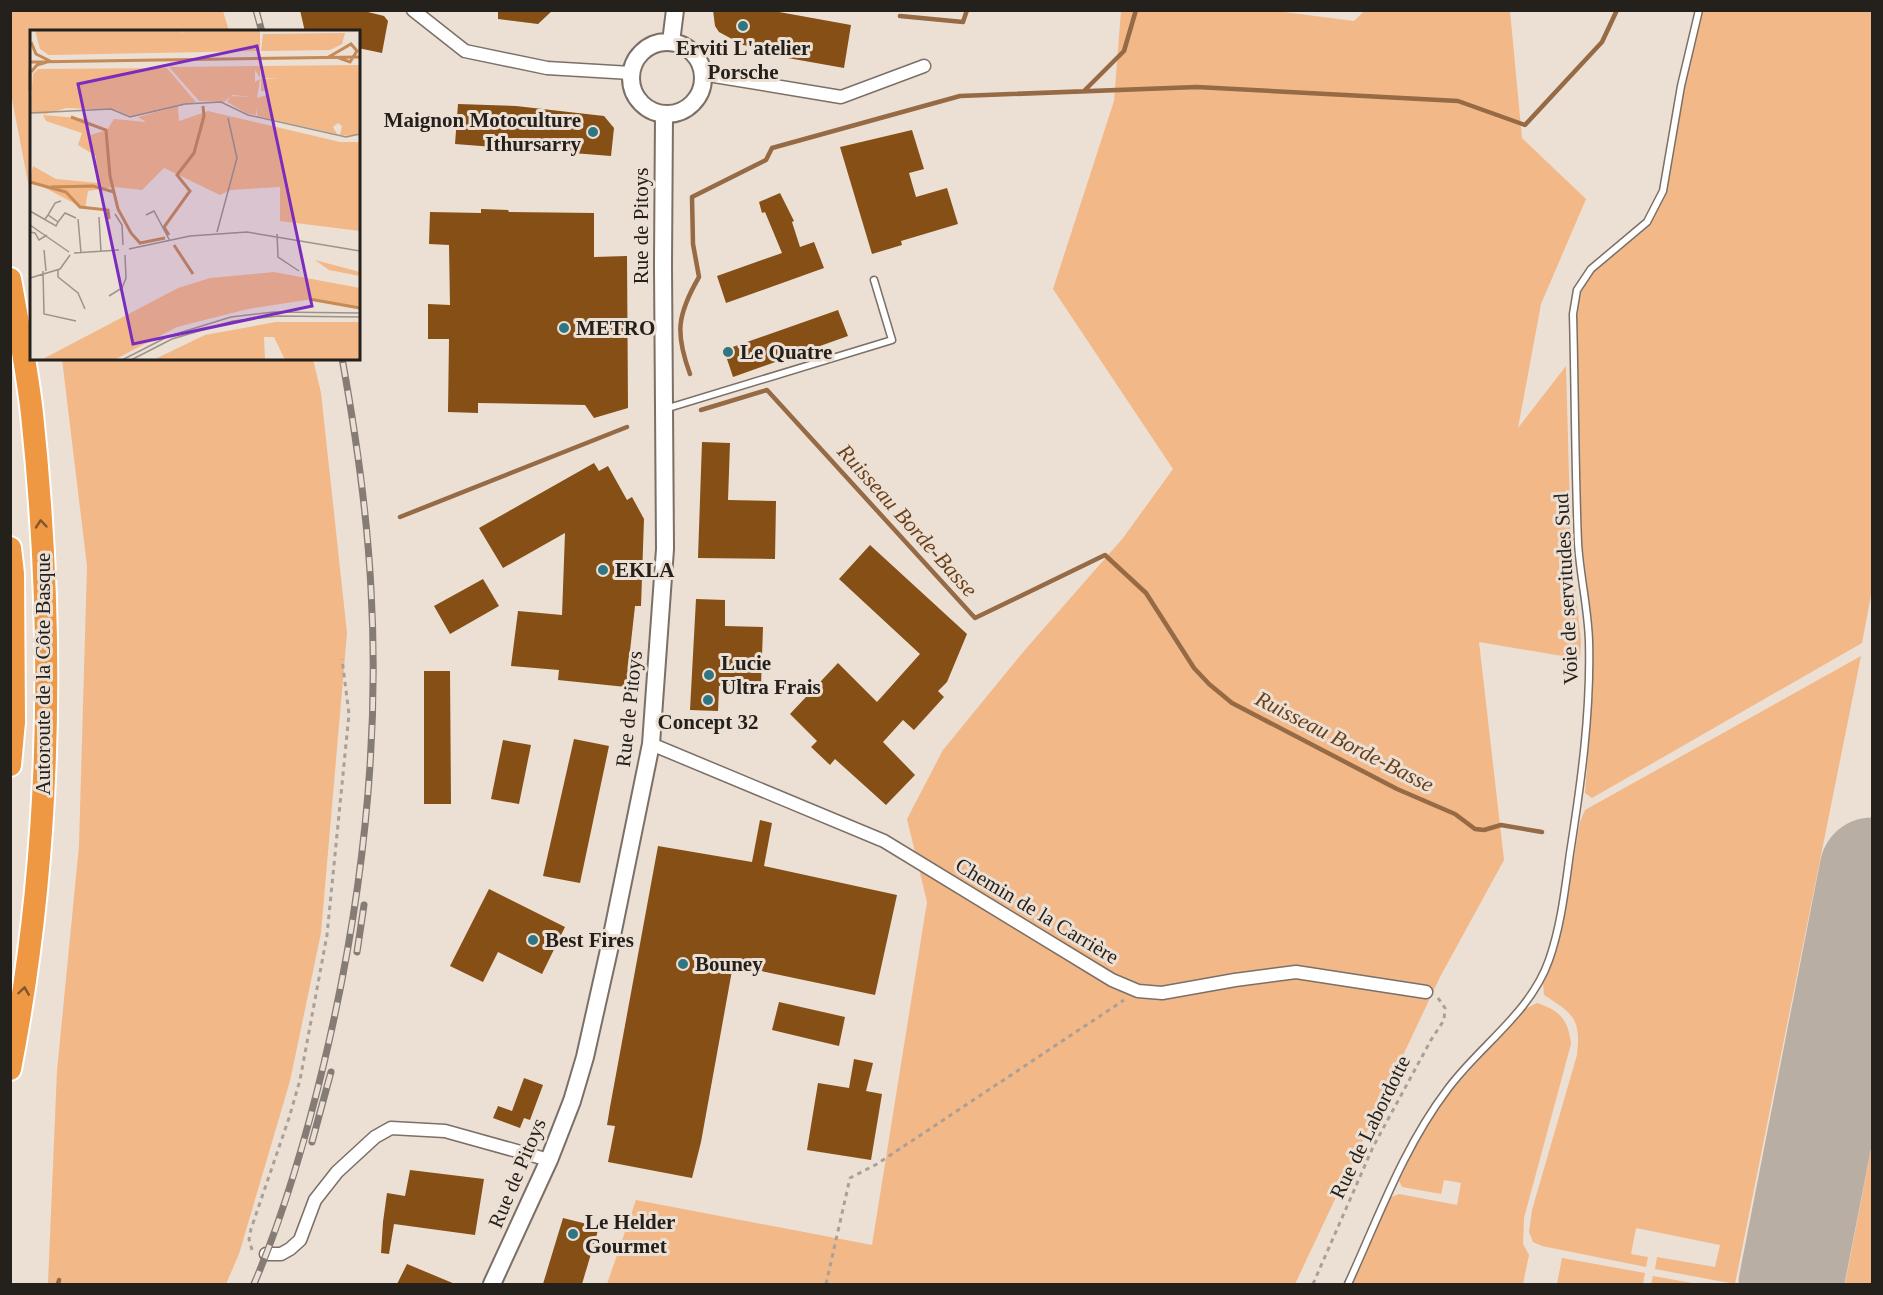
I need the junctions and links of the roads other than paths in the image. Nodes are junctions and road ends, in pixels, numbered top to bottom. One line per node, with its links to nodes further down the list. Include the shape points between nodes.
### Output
1 (413, 10): 6 (street, via 465,51 547,69)
2 (675, 10): 4 (street)
3 (1699, 10): 20 (lane, Voie de servitudes Sud, via 1663,191 1647,222 1591,269 1575,298 1578,545 1589,639 1588,715 1561,912 1549,962 1533,993 1473,1059 1418,1132)
4 (671, 42): 6 (street, via 649,46 640,53); 7 (street, via 692,53)
5 (924, 66): 7 (street, via 841,97)
6 (631, 73): 8 (street, via 631,85 642,105)
7 (702, 74): 8 (street, via 699,95 692,103 674,114)
8 (664, 114): 11 (street, Rue de Pitoys)
9 (10, 279): 16 (highway, Autoroute de la Côte Basque, one-way to 9, via 39,875 47,718 43,546 32,412)
10 (874, 280): 11 (lane, via 892,340)
11 (663, 410): 13 (street, Rue de Pitoys, via 665,549)
12 (10, 548): 14 (highway, Autoroute de la Côte Basque, via 14,722)
13 (651, 744): 15 (street, Chemin de la Carrière, via 884,841 1112,980 1138,991 1162,993 1296,972); 17 (street, Rue de Pitoys, via 585,1057)
14 (10, 765)
15 (1426, 993)
16 (10, 1069)
17 (549, 1160): 18 (street, via 445,1131 391,1128 375,1137 337,1172 315,1200 300,1240 281,1254); 19 (street, Rue de Pitoys)
18 (266, 1254)
19 (492, 1284)
20 (1348, 1284)

